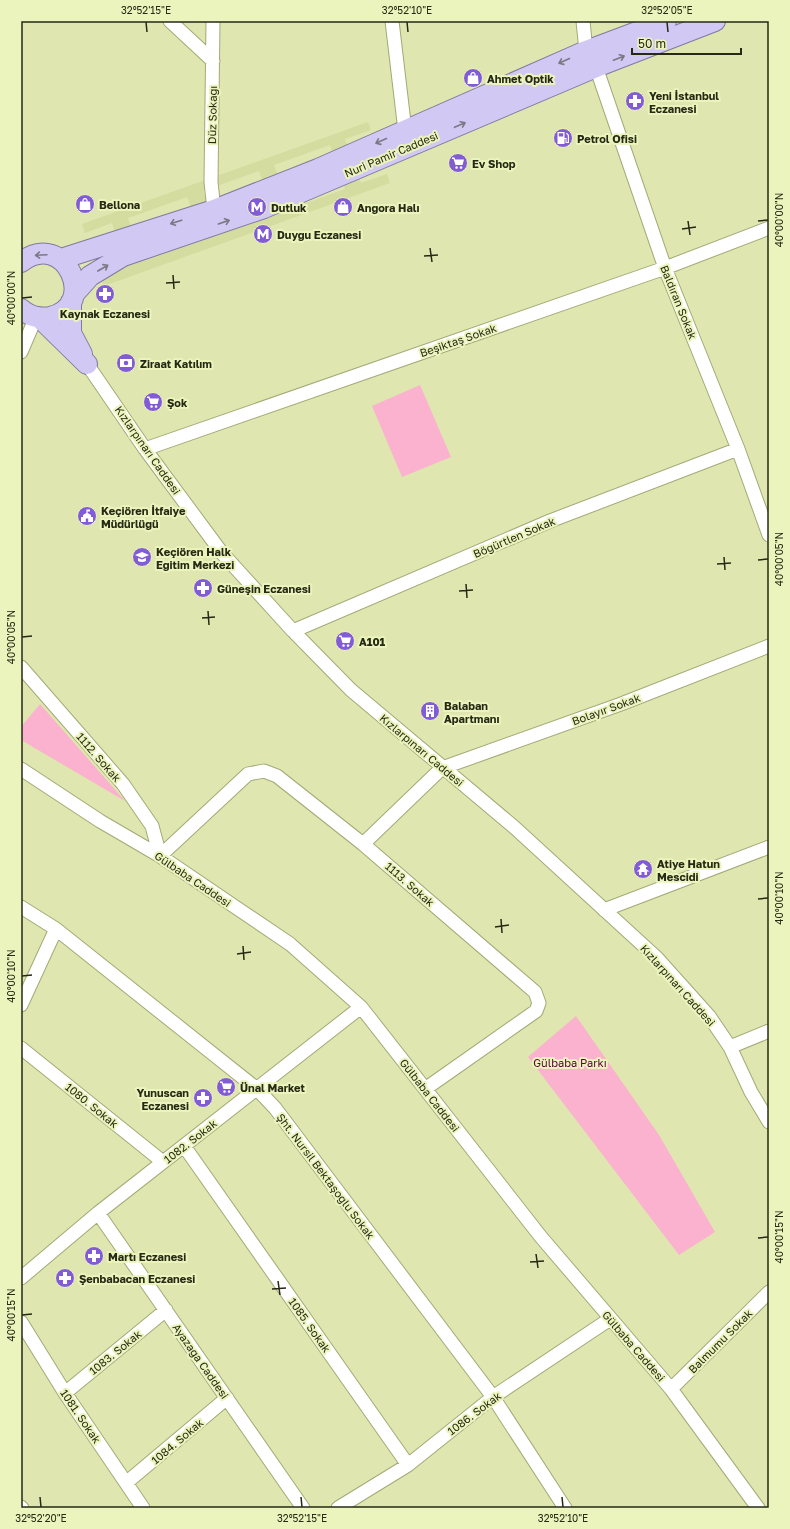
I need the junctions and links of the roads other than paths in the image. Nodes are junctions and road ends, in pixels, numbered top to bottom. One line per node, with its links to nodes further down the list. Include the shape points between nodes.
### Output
1 (170, 21): 8 (street)
2 (213, 21): 8 (street, Düz Sokağı)
3 (392, 21): 9 (street)
4 (583, 21): 7 (street, Baldıran Sokak)
5 (666, 21): 7 (main road, Nuri Pamir Caddesi)
6 (715, 21): 7 (main road, Nuri Pamir Caddesi, one-way to 6)
7 (591, 59): 9 (main road, Nuri Pamir Caddesi, one-way to 9); 14 (street, Baldıran Sokak); 15 (main road, Nuri Pamir Caddesi, one-way to 7, via 90,276 123,256 264,208)
8 (213, 61): 10 (street, Düz Sokağı, via 211,182)
9 (405, 131): 10 (main road, Nuri Pamir Caddesi, one-way to 10)
10 (214, 210): 12 (main road, Nuri Pamir Caddesi, one-way to 12)
11 (769, 228): 14 (street, Beşiktaş Sokak)
12 (61, 259): 13 (main road, one-way to 13, via 53,255 36,254); 15 (main road, via 73,276)
13 (21, 262)
14 (665, 268): 19 (street, Beşiktaş Sokak); 20 (street, Baldıran Sokak)
15 (73, 298): 16 (main road, Nuri Pamir Caddesi, via 65,311 55,316); 18 (main road, via 71,333)
16 (32, 315): 17 (street); 18 (main road)
17 (21, 352)
18 (87, 364): 19 (street, Kızlarpınarı Caddesi)
19 (145, 449): 22 (street, Kızlarpınarı Caddesi, via 222,553)
20 (738, 449): 21 (street, Baldıran Sokak); 22 (street, Böğürtlen Sokak, via 550,521)
21 (769, 535)
22 (293, 631): 25 (street, Kızlarpınarı Caddesi, via 351,690)
23 (769, 646): 25 (street, Bolayır Sokak, via 620,704)
24 (21, 667): 29 (street, 1112. Sokak, via 123,784 152,826)
25 (442, 768): 27 (street); 31 (street, Kızlarpınarı Caddesi, via 514,827)
26 (21, 769): 29 (street, Gülbaba Caddesi, via 100,821)
27 (363, 844): 29 (street, 1113. Sokak, via 277,776 264,771 248,774); 39 (street, 1113. Sokak, via 535,992 540,1003 536,1011)
28 (769, 847): 31 (street)
29 (160, 856): 34 (street, Gülbaba Caddesi, via 290,944)
30 (21, 907): 32 (street, Şht. Nursil Bektaşoğlu Sokak)
31 (604, 910): 36 (street, Kızlarpınarı Caddesi, via 657,958 709,1016)
32 (56, 929): 33 (street); 38 (street, Şht. Nursil Bektaşoğlu Sokak)
33 (21, 1004)
34 (361, 1007): 38 (street, 1082. Sokak); 39 (street, Gülbaba Caddesi)
35 (769, 1031): 36 (street)
36 (730, 1047): 40 (street, Kızlarpınarı Caddesi, via 751,1092)
37 (21, 1048): 42 (street, 1080. Sokak)
38 (257, 1089): 41 (street, 1082. Sokak); 52 (street, Şht. Nursil Bektaşoğlu Sokak, via 275,1108)
39 (425, 1089): 47 (street, Gülbaba Caddesi, via 541,1237)
40 (769, 1122)
41 (184, 1146): 42 (street, 1082. Sokak); 53 (street, 1085. Sokak)
42 (164, 1162): 43 (street, 1082. Sokak)
43 (98, 1213): 44 (street, 1082. Sokak); 46 (street, Ayazağa Caddesi)
44 (21, 1278)
45 (769, 1292): 49 (street, Balmumu Sokak)
46 (166, 1310): 50 (street, 1083. Sokak); 51 (street, Ayazağa Caddesi)
47 (610, 1318): 49 (street, Gülbaba Caddesi); 52 (street, 1086. Sokak)
48 (21, 1322): 50 (street, 1081. Sokak)
49 (671, 1389): 59 (street, Gülbaba Caddesi)
50 (65, 1393): 54 (street, 1081. Sokak)
51 (227, 1398): 54 (street, 1084. Sokak); 56 (street, Ayazağa Caddesi)
52 (493, 1398): 53 (street, 1086. Sokak); 58 (street, Şht. Nursil Bektaşoğlu Sokak)
53 (408, 1465): 57 (street, 1086. Sokak)
54 (126, 1483): 55 (street, 1081. Sokak)
55 (143, 1508)
56 (303, 1508)
57 (338, 1508)
58 (564, 1508)
59 (758, 1508)

